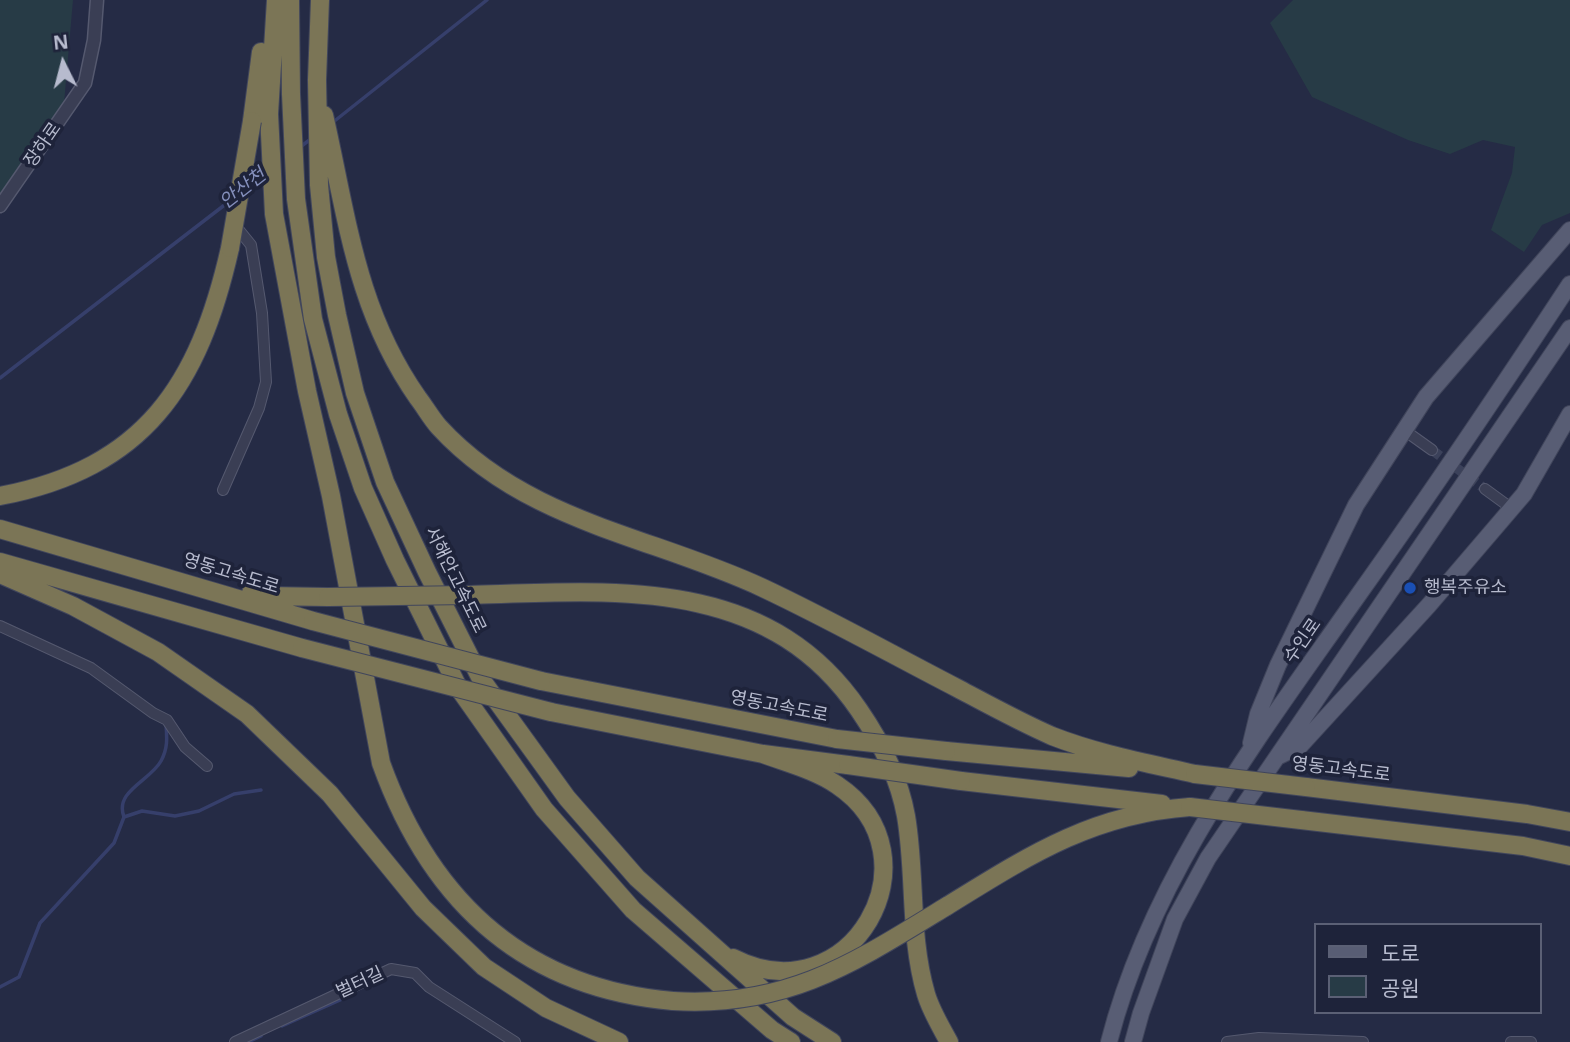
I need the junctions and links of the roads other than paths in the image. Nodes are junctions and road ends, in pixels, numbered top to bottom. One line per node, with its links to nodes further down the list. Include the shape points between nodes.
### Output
1 (97, 0): 7 (street, 장하로, via 85,83)
2 (269, 0): 17 (highway, bridge, via 230,248 221,287 188,372 151,422 126,444 48,485)
3 (276, 0): 29 (highway, bridge, via 269,114 274,214 381,763 400,811 426,854 457,896 497,937 540,965 630,997 744,1000 799,986 862,957 1060,839 1122,817)
4 (290, 0): 36 (highway, via 296,200 313,319 363,488 406,583 458,687 544,809 633,910)
5 (320, 0): 6 (highway, 서해안고속도로)
6 (317, 80): 28 (highway, via 371,314 390,354 437,425 467,454 503,481 583,522 761,587 1055,737); 32 (highway, 서해안고속도로, via 326,257 355,393 385,482 481,679 567,798 637,878)
7 (0, 206)
8 (232, 221): 16 (street, via 251,245 262,313 266,382)
9 (1570, 230): 13 (main road, via 1426,397)
10 (1570, 284): 24 (main road, 수인로, via 1473,432)
11 (1570, 328): 26 (main road)
12 (1570, 414): 18 (main road)
13 (1404, 430): 14 (street); 24 (main road, via 1356,505 1278,665 1258,714)
14 (1432, 450)
15 (1485, 489): 18 (street)
16 (223, 490)
17 (0, 496)
18 (1511, 509): 26 (main road, via 1300,746)
19 (0, 528): 22 (highway, 영동고속도로)
20 (0, 562): 25 (highway, bridge, via 302,648 551,712)
21 (0, 573): 35 (highway, via 158,652 247,714 330,794 423,908 484,967 546,1008)
22 (191, 583): 28 (highway, 영동고속도로, bridge, via 313,621 541,681 837,739); 38 (highway, bridge, via 267,596 653,595 721,608 780,633 826,668 846,691 875,735 899,788 909,841 922,977)
23 (0, 626): 27 (street, via 91,668 167,720 185,747)
24 (1250, 751): 39 (main road, 수인로, via 1189,849 1158,911 1119,1005)
25 (762, 754): 29 (highway, bridge); 32 (highway, via 826,778 865,811 882,856 881,895 864,930 819,965 766,970)
26 (1276, 757): 40 (main road, via 1208,858 1175,919)
27 (207, 766)
28 (1195, 774): 30 (highway, 영동고속도로, bridge)
29 (1190, 807): 31 (highway, bridge, via 1522,846)
30 (1570, 822)
31 (1570, 856)
32 (717, 949): 37 (highway, 서해안고속도로, via 793,1017)
33 (235, 1042): 34 (street, 벌터길, via 391,969 415,973 429,987)
34 (515, 1042)
35 (618, 1042)
36 (791, 1042)
37 (832, 1042)
38 (949, 1042)
39 (1110, 1042)
40 (1133, 1042)
41 (1227, 1042): 42 (street, via 1259,1038)
42 (1363, 1042)
43 (1511, 1042): 44 (street)
44 (1531, 1042)

